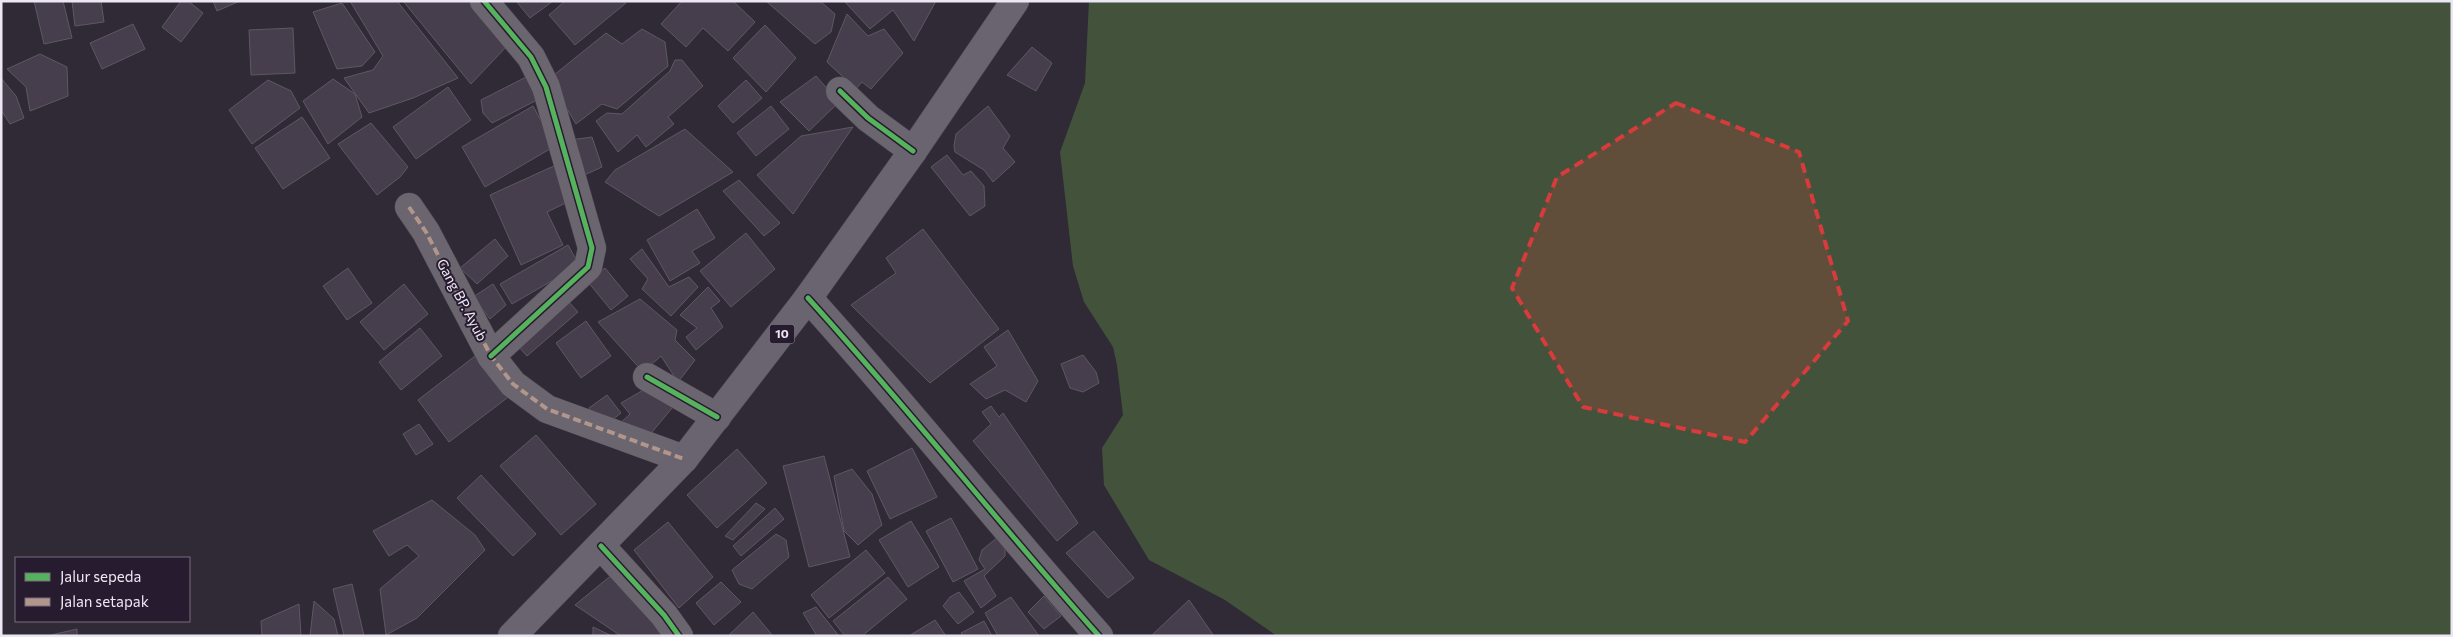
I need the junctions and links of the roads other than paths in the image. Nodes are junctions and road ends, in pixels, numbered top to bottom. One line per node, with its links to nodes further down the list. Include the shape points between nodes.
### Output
1 (484, 1): 7 (street, via 531,57 546,87 592,248 588,267)
2 (1015, 1): 4 (highway, 10)
3 (840, 91): 4 (street, via 868,118)
4 (913, 150): 6 (highway, 10)
5 (409, 207): 7 (street, Gang BP. Ayub, via 426,232)
6 (808, 298): 9 (highway, 10); 14 (street)
7 (491, 356): 10 (street, Gang BP. Ayub, via 513,384 547,410)
8 (647, 377): 9 (street)
9 (717, 417): 10 (highway, 10)
10 (684, 459): 11 (highway, 10)
11 (602, 546): 12 (highway, 10); 13 (street)
12 (512, 636)
13 (679, 636)
14 (1099, 636)

